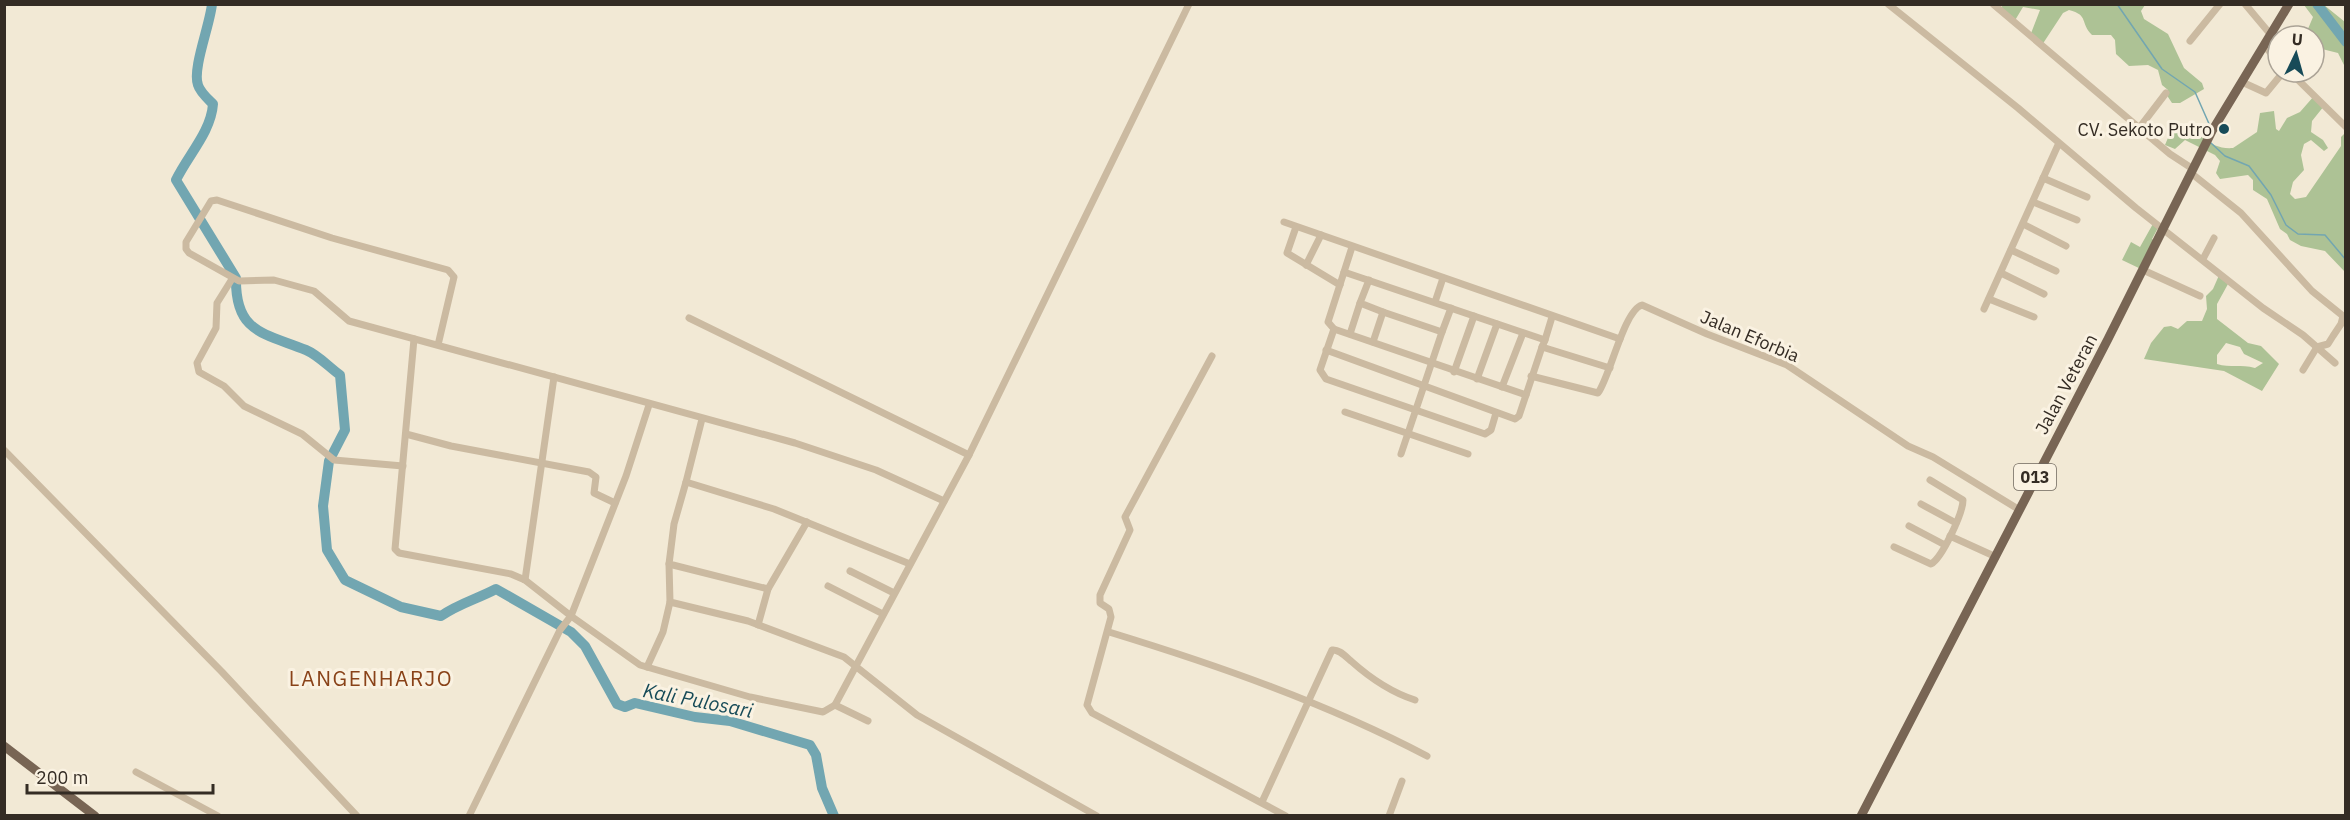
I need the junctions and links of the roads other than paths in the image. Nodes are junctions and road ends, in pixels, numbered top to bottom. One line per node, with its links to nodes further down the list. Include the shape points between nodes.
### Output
1 (1189, 4): 88 (street)
2 (1888, 4): 17 (street)
3 (1993, 4): 15 (street)
4 (2220, 4): 9 (street)
5 (2245, 4): 8 (street)
6 (2289, 4): 7 (main road, Jalan Veteran / 013)
7 (2277, 24)
8 (2266, 29)
9 (2190, 41)
10 (2265, 47): 11 (main road, Jalan Veteran / 013)
11 (2242, 82): 12 (street, via 2266,93); 18 (main road, Jalan Veteran / 013)
12 (2273, 84)
13 (2302, 84): 16 (street)
14 (2166, 93): 15 (street)
15 (2140, 127): 18 (street)
16 (2346, 127)
17 (2058, 145): 19 (street); 26 (street)
18 (2192, 171): 26 (main road, Jalan Veteran / 013); 64 (street, via 2235,207 2312,291 2343,316 2328,344)
19 (2043, 178): 20 (street); 21 (street)
20 (2087, 196)
21 (2033, 201): 22 (street); 24 (street)
22 (2077, 220)
23 (1284, 222): 25 (street)
24 (2023, 224): 29 (street); 31 (street)
25 (1296, 227): 27 (street); 33 (street, via 1286,251)
26 (2163, 230): 32 (street); 34 (main road, Jalan Veteran / 013)
27 (1321, 235): 30 (street); 33 (street)
28 (2214, 238): 32 (street)
29 (2066, 246)
30 (1352, 247): 36 (street); 38 (street)
31 (2011, 250): 35 (street); 37 (street)
32 (2203, 259): 64 (street)
33 (1306, 265): 41 (street)
34 (2143, 270): 43 (street); 96 (main road, Jalan Veteran / 013)
35 (2056, 271)
36 (1344, 272): 40 (street); 41 (street)
37 (2001, 273): 42 (street); 44 (street)
38 (1443, 278): 45 (street); 51 (street)
39 (235, 280): 59 (street, via 274,280 314,291 349,321); 63 (street, via 186,249 186,242 211,201 448,270 454,277); 90 (street, via 217,303 216,328 197,363 199,372 224,386 244,406 302,434 331,458)
40 (1369, 280): 45 (street); 46 (street)
41 (1340, 285): 55 (street, via 1328,322)
42 (2044, 294)
43 (2200, 296)
44 (1989, 299): 48 (street); 52 (street)
45 (1435, 302): 47 (street)
46 (1360, 303): 49 (street); 58 (street)
47 (1451, 308): 50 (street); 56 (street)
48 (1984, 309)
49 (1383, 312): 56 (street); 61 (street)
50 (1473, 316): 54 (street); 71 (street)
51 (1552, 317): 60 (street); 62 (street)
52 (2034, 317)
53 (689, 318): 88 (street)
54 (1497, 324): 57 (street); 74 (street)
55 (1334, 329): 58 (street); 65 (street)
56 (1442, 332): 68 (street)
57 (1523, 333): 62 (street); 76 (street)
58 (1350, 334): 61 (street)
59 (414, 339): 63 (street); 83 (street)
60 (1620, 339): 69 (street, Jalan Eforbia); 96 (street, Jalan Eforbia, via 1636,308 1642,305 1764,354 1827,390 1908,446)
61 (1373, 342): 68 (street)
62 (1543, 344): 69 (street); 72 (street)
63 (438, 345): 73 (street)
64 (2317, 347): 67 (street); 70 (street)
65 (1326, 350): 75 (street); 79 (street, via 1320,370 1326,379)
66 (1212, 356): 115 (street, via 1125,517 1130,530 1099,600 1111,612)
67 (2335, 363)
68 (1431, 364): 71 (street); 75 (street)
69 (1610, 368): 72 (street, Jalan Eforbia, via 1596,394)
70 (2303, 370)
71 (1455, 372): 74 (street)
72 (1531, 376): 77 (street)
73 (555, 377): 78 (street); 89 (street)
74 (1477, 379): 76 (street)
75 (1424, 387): 79 (street); 81 (street)
76 (1502, 387): 77 (street)
77 (1526, 395): 81 (street, via 1517,419)
78 (649, 405): 82 (street); 94 (street)
79 (1416, 410): 81 (street, via 1485,434 1491,430); 84 (street)
80 (1345, 412): 84 (street)
81 (1496, 413)
82 (702, 419): 92 (street); 93 (street, via 795,443 876,470)
83 (406, 434): 89 (street); 90 (street)
84 (1408, 434): 86 (street); 87 (street)
85 (4, 450): 130 (street)
86 (1401, 454)
87 (1468, 454)
88 (969, 455): 93 (street)
89 (543, 464): 94 (street, via 594,474 594,493); 107 (street)
90 (403, 466): 107 (street, via 396,552)
91 (1930, 480): 98 (street, via 1963,500)
92 (686, 482): 97 (street); 104 (street, via 674,524)
93 (944, 501): 105 (street)
94 (615, 503): 113 (street)
95 (1921, 504): 98 (street)
96 (2018, 509): 103 (main road, Jalan Veteran / 013)
97 (807, 522): 105 (street); 109 (street)
98 (1956, 523): 100 (street)
99 (1909, 526): 101 (street)
100 (1950, 536): 101 (street); 103 (street)
101 (1945, 545): 102 (street, via 1929,564)
102 (1894, 547)
103 (1994, 556): 135 (main road, Jalan Veteran / 013)
104 (669, 564): 109 (street); 111 (street)
105 (910, 564): 110 (street)
106 (850, 572): 110 (street)
107 (525, 580): 113 (street)
108 (828, 586): 112 (street)
109 (768, 590): 114 (street)
110 (894, 593): 112 (street)
111 (670, 602): 114 (street); 117 (street, via 663,632)
112 (883, 614): 116 (street)
113 (571, 616): 117 (street); 131 (street, via 562,627)
114 (758, 625): 116 (street)
115 (1109, 632): 119 (street, via 1218,667); 126 (street, via 1088,710)
116 (856, 664): 120 (street); 132 (street, via 917,715)
117 (647, 667): 120 (street, via 750,697 823,712)
118 (1415, 700): 119 (street, via 1371,679 1334,649)
119 (1307, 702): 123 (street); 126 (street)
120 (835, 705): 121 (street)
121 (868, 721)
122 (4, 746): 128 (main road)
123 (1426, 756)
124 (136, 772): 129 (street)
125 (1402, 781): 134 (street)
126 (1262, 802): 127 (street)
127 (1273, 812): 133 (street)
128 (95, 816)
129 (218, 816)
130 (357, 816)
131 (469, 816)
132 (1097, 816)
133 (1286, 816)
134 (1389, 816)
135 (1862, 816)

